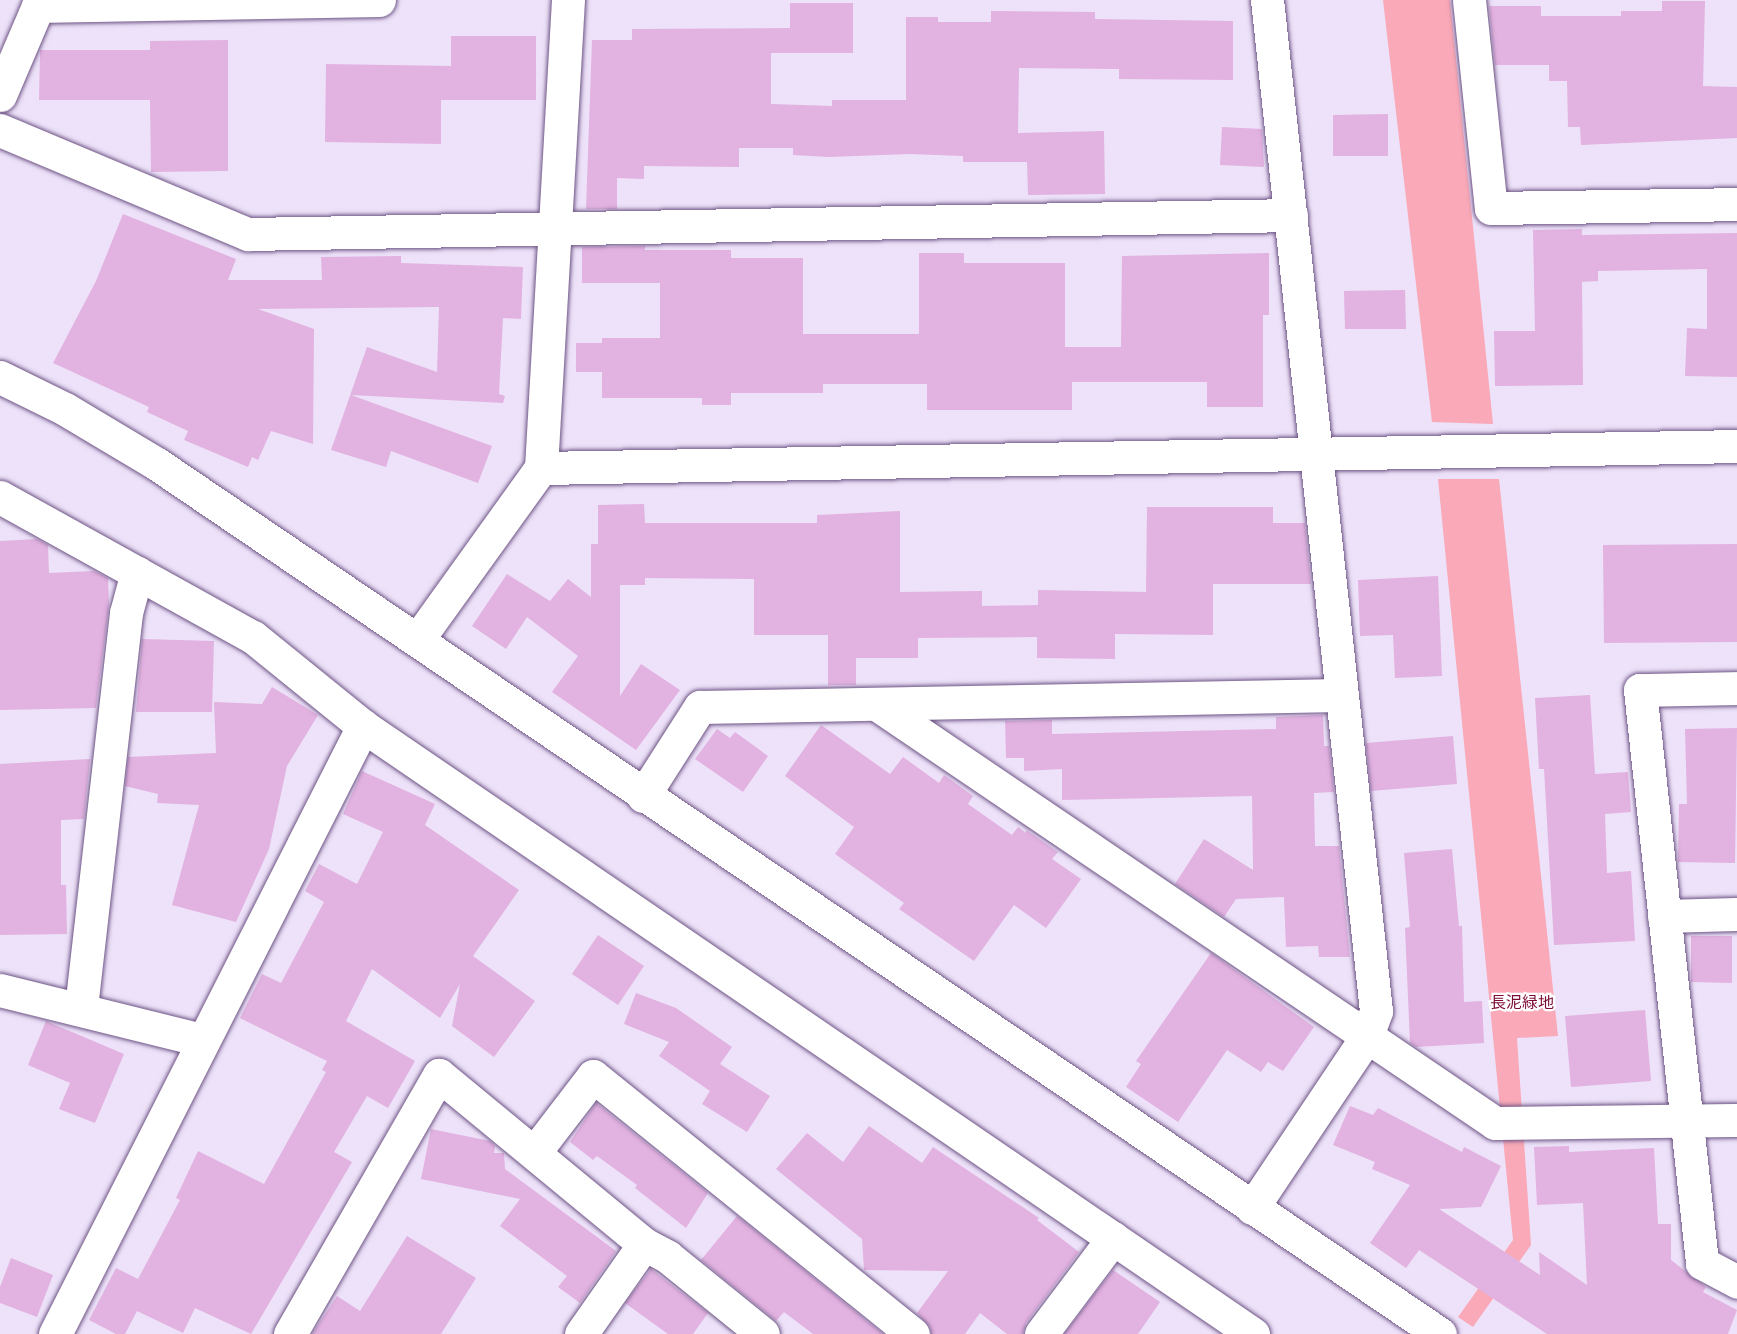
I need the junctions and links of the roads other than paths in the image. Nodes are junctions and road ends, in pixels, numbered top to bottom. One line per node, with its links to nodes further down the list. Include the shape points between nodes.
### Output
1 (379, 0): 5 (street, via 38,6)
2 (568, 0): 9 (street)
3 (1267, 0): 8 (street)
4 (1469, 0): 7 (street, via 1491,208)
5 (0, 95)
6 (0, 130): 9 (street, via 248,234)
7 (1737, 204)
8 (1290, 215): 9 (street); 12 (street)
9 (553, 228): 13 (street)
10 (0, 377): 16 (street, via 157,464)
11 (1737, 446): 12 (street)
12 (1315, 455): 13 (street); 18 (street)
13 (541, 468): 16 (street)
14 (0, 497): 15 (street)
15 (137, 572): 20 (street, via 253,637); 25 (street, via 126,613)
16 (418, 639): 21 (street)
17 (1737, 688): 23 (street, via 1640,690)
18 (1341, 695): 19 (street); 26 (street, via 1376,1011)
19 (878, 705): 21 (street, via 700,707); 26 (street)
20 (363, 726): 27 (street); 32 (street)
21 (643, 796): 31 (street)
22 (1737, 914): 23 (street)
23 (1664, 916): 29 (street)
24 (0, 990): 25 (street)
25 (81, 1008): 27 (street)
26 (1367, 1036): 29 (street, via 1495,1123); 31 (street)
27 (202, 1040): 35 (street)
28 (1737, 1120): 29 (street)
29 (1685, 1122): 34 (street, via 1702,1263)
30 (534, 1153): 33 (street); 36 (street, via 439,1075); 39 (street, via 593,1076)
31 (1252, 1208): 42 (street)
32 (1113, 1238): 40 (street); 41 (street)
33 (644, 1244): 37 (street); 38 (street, via 668,1257)
34 (1737, 1281)
35 (55, 1334)
36 (290, 1334)
37 (581, 1334)
38 (763, 1334)
39 (913, 1334)
40 (1041, 1334)
41 (1253, 1334)
42 (1440, 1334)

